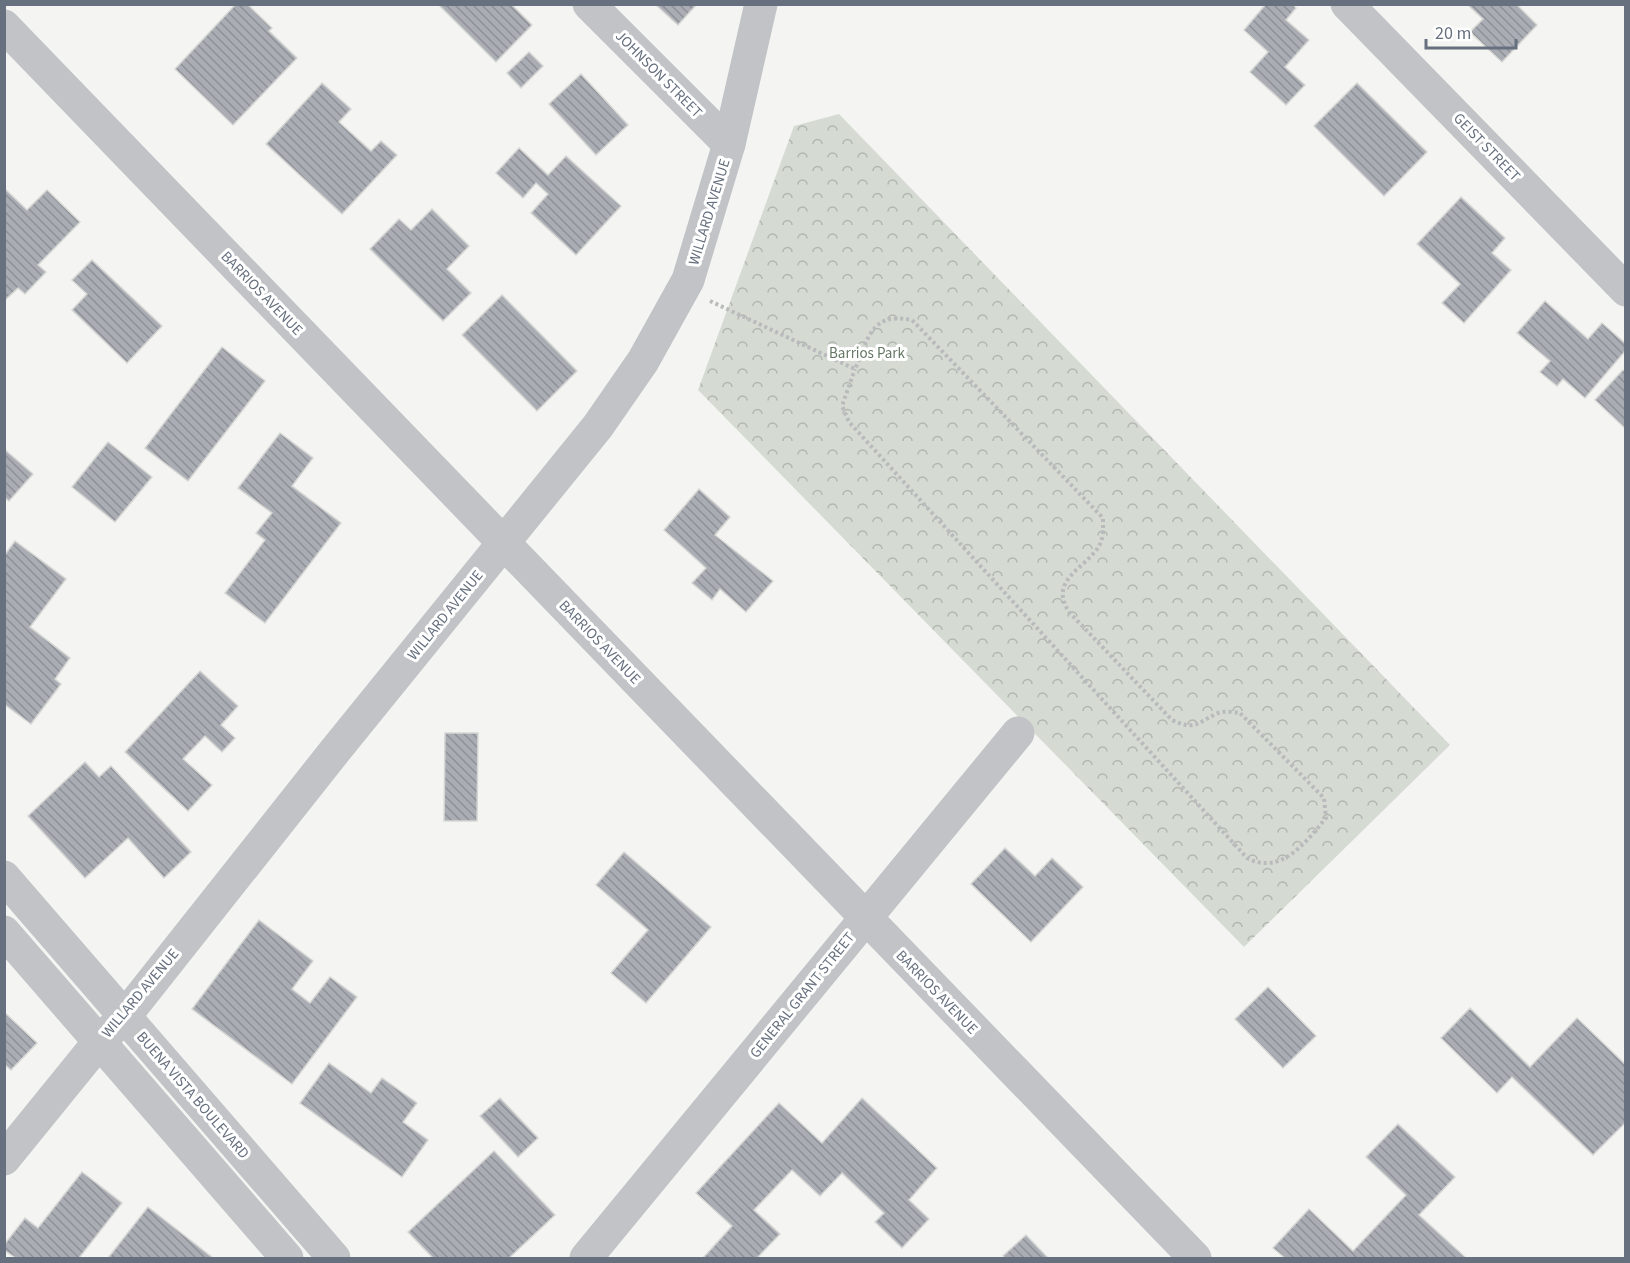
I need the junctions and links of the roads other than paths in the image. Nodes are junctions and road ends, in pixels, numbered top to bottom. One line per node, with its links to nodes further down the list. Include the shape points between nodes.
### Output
1 (589, 4): 5 (street, JOHNSON STREET)
2 (761, 4): 5 (street, WILLARD AVENUE)
3 (1347, 4): 6 (street, GEIST STREET)
4 (4, 26): 7 (street, BARRIOS AVENUE)
5 (729, 144): 7 (street, WILLARD AVENUE, via 685,289 643,361 598,426)
6 (1626, 290)
7 (504, 543): 10 (street, BARRIOS AVENUE); 12 (street, WILLARD AVENUE)
8 (1018, 733): 10 (street, GENERAL GRANT STREET)
9 (4, 877): 12 (street, BUENA VISTA BOULEVARD)
10 (865, 918): 18 (street, GENERAL GRANT STREET); 19 (street, BARRIOS AVENUE)
11 (4, 932): 13 (street)
12 (125, 1016): 13 (street, WILLARD AVENUE); 15 (street, BUENA VISTA BOULEVARD)
13 (99, 1042): 14 (street, WILLARD AVENUE); 16 (street)
14 (4, 1159)
15 (307, 1227): 16 (street); 17 (street, BUENA VISTA BOULEVARD)
16 (284, 1257)
17 (334, 1258)
18 (586, 1258)
19 (1195, 1258)

